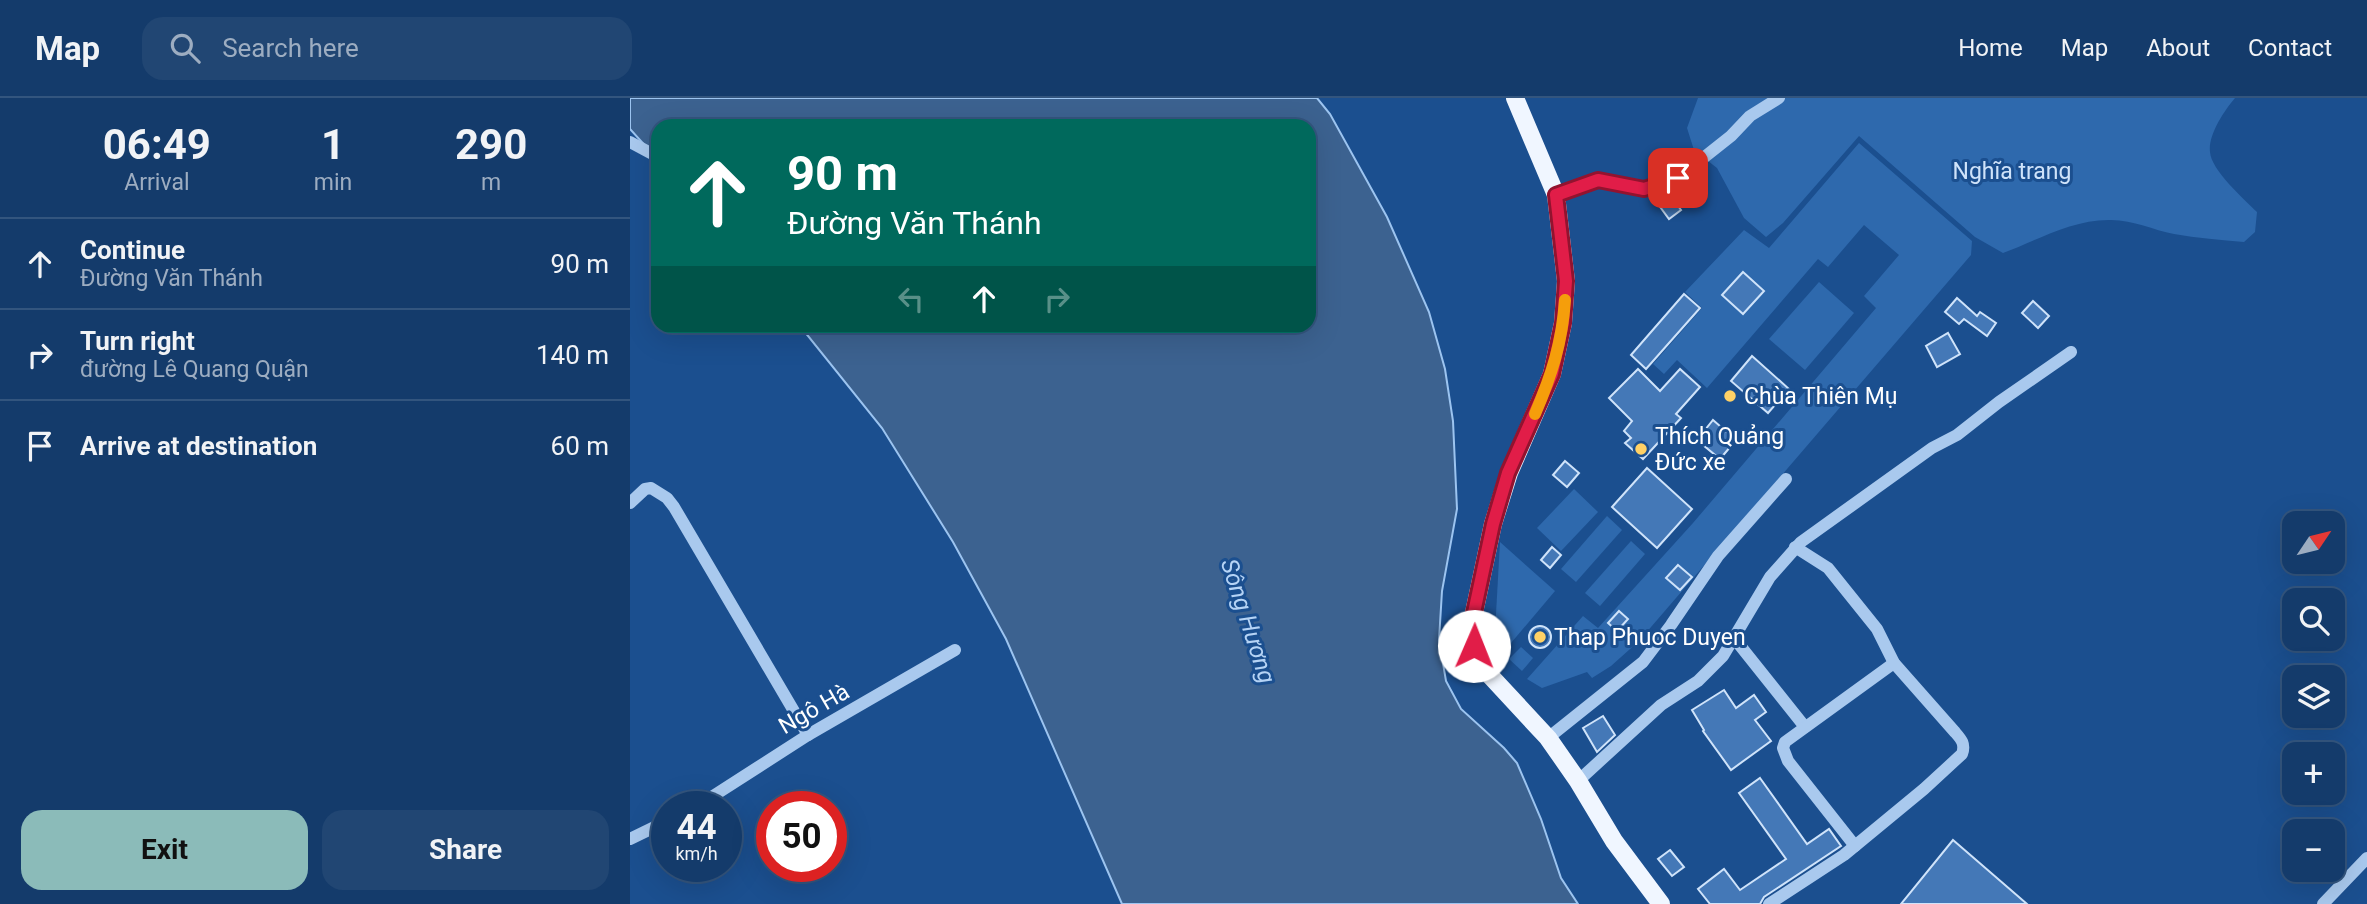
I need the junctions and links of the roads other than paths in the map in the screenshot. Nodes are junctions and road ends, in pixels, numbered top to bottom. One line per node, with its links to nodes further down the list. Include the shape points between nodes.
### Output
1 (1515, 98): 5 (main road)
2 (1779, 98): 5 (street, via 1750,116 1678,178 1644,189 1598,180)
3 (630, 142): 4 (street)
4 (651, 153)
5 (1556, 195): 15 (main road, via 1566,281 1563,323 1552,374 1508,473 1472,622 1474,646 1483,668)
6 (2071, 352): 9 (street)
7 (1786, 479): 15 (street, via 1718,556 1643,662)
8 (630, 503): 14 (street, via 651,488 674,507)
9 (1795, 547): 10 (street, via 1769,577); 12 (street, via 1828,568 1877,629)
10 (1734, 638): 13 (street); 16 (street, via 1698,681 1661,705)
11 (955, 650): 14 (street, Ngô Hà)
12 (1894, 663): 13 (street); 20 (street, via 1963,741 1964,748 1924,789)
13 (1805, 727): 20 (street, via 1785,742 1784,754)
14 (808, 735): 17 (street, Ngô Hà)
15 (1548, 738): 16 (main road)
16 (1578, 781): 22 (main road, via 1614,841)
17 (721, 791)
18 (651, 829): 19 (street)
19 (630, 839)
20 (1855, 846): 23 (street)
21 (2367, 859): 24 (street)
22 (1661, 904)
23 (1769, 904)
24 (2323, 904)

